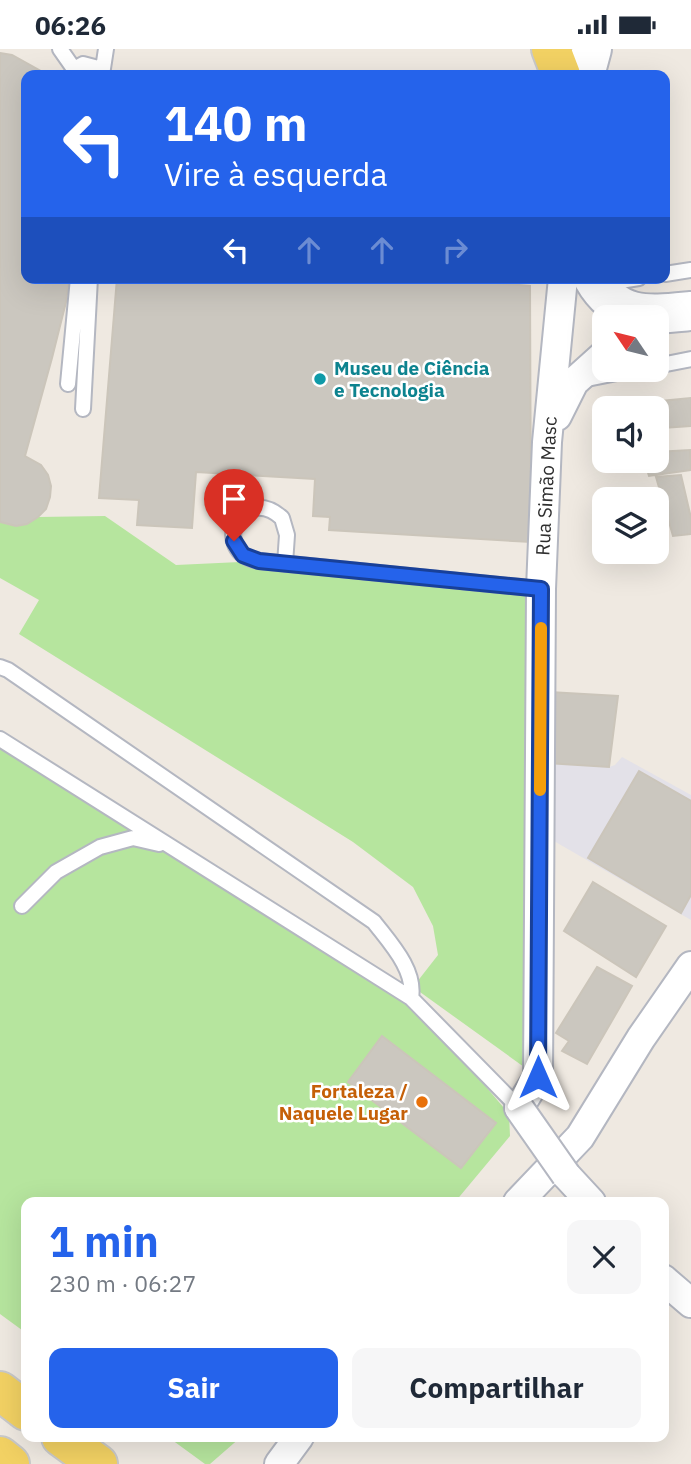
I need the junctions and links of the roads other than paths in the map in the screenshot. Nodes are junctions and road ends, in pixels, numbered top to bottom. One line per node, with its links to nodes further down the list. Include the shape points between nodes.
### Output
1 (60, 49): 5 (lane)
2 (106, 49): 8 (lane)
3 (551, 49): 9 (main road)
4 (592, 49): 10 (street)
5 (73, 70)
6 (76, 70): 7 (lane, via 83,64)
7 (97, 70)
8 (102, 70)
9 (559, 70)
10 (586, 70)
11 (691, 270): 12 (lane)
12 (670, 273)
13 (77, 284): 23 (lane)
14 (90, 284): 24 (lane)
15 (562, 284): 25 (street, Rua Simão Masc)
16 (598, 284): 17 (street, via 602,294)
17 (618, 305)
18 (691, 359): 19 (lane)
19 (669, 363)
20 (592, 365): 22 (street)
21 (592, 378): 22 (lane)
22 (574, 381): 25 (street)
23 (68, 384)
24 (83, 409)
25 (547, 442): 27 (street, Rua Simão Masc)
26 (285, 564): 26 (lane, via 287,535 282,518 257,507 240,516 233,533 243,555); 27 (lane)
27 (541, 589): 34 (street, Rua Simão Masc, via 538,1077)
28 (0, 667): 33 (lane, via 374,922 399,954 413,987)
29 (0, 739): 30 (lane)
30 (170, 846): 31 (lane, via 133,838 100,847 56,872); 33 (lane)
31 (22, 905)
32 (691, 966): 35 (street, via 580,1137)
33 (411, 998): 34 (lane)
34 (519, 1108): 36 (street, bridge)
35 (522, 1197)
36 (586, 1197)
37 (0, 1391): 38 (main road)
38 (21, 1407)
39 (68, 1442): 43 (main road)
40 (295, 1442): 44 (street)
41 (0, 1456): 42 (main road)
42 (10, 1464)
43 (98, 1464)
44 (279, 1464)

